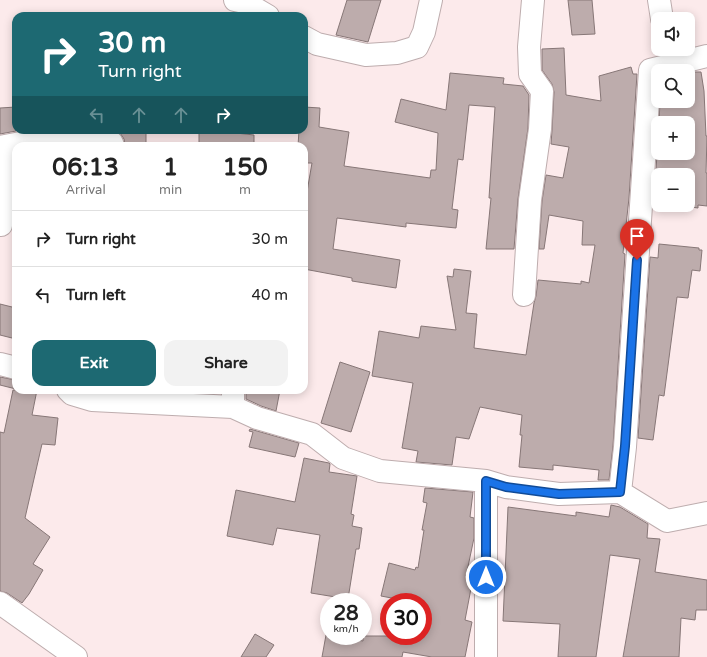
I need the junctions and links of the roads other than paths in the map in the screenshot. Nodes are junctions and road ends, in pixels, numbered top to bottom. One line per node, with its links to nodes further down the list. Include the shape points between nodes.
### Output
1 (235, 0): 5 (street)
2 (431, 0): 7 (street, via 424,32 417,47 397,53 366,55 317,44)
3 (533, 0): 14 (street, via 529,47 530,74 542,91 540,129 530,200)
4 (659, 0): 6 (street)
5 (261, 12)
6 (661, 12)
7 (308, 39)
8 (707, 56): 9 (street)
9 (667, 57): 20 (street, via 650,70)
10 (26, 142): 11 (street)
11 (57, 142)
12 (3, 147): 13 (street, via 9,162)
13 (1, 225)
14 (524, 295)
15 (0, 364): 16 (street)
16 (12, 367)
17 (72, 394): 18 (street, via 92,400)
18 (233, 399): 19 (street, via 257,418 312,434 343,458 380,472)
19 (486, 481): 20 (street, via 506,487 559,494); 24 (street)
20 (620, 492): 21 (street, via 667,521)
21 (707, 513)
22 (0, 603): 23 (street)
23 (76, 657)
24 (486, 657)

